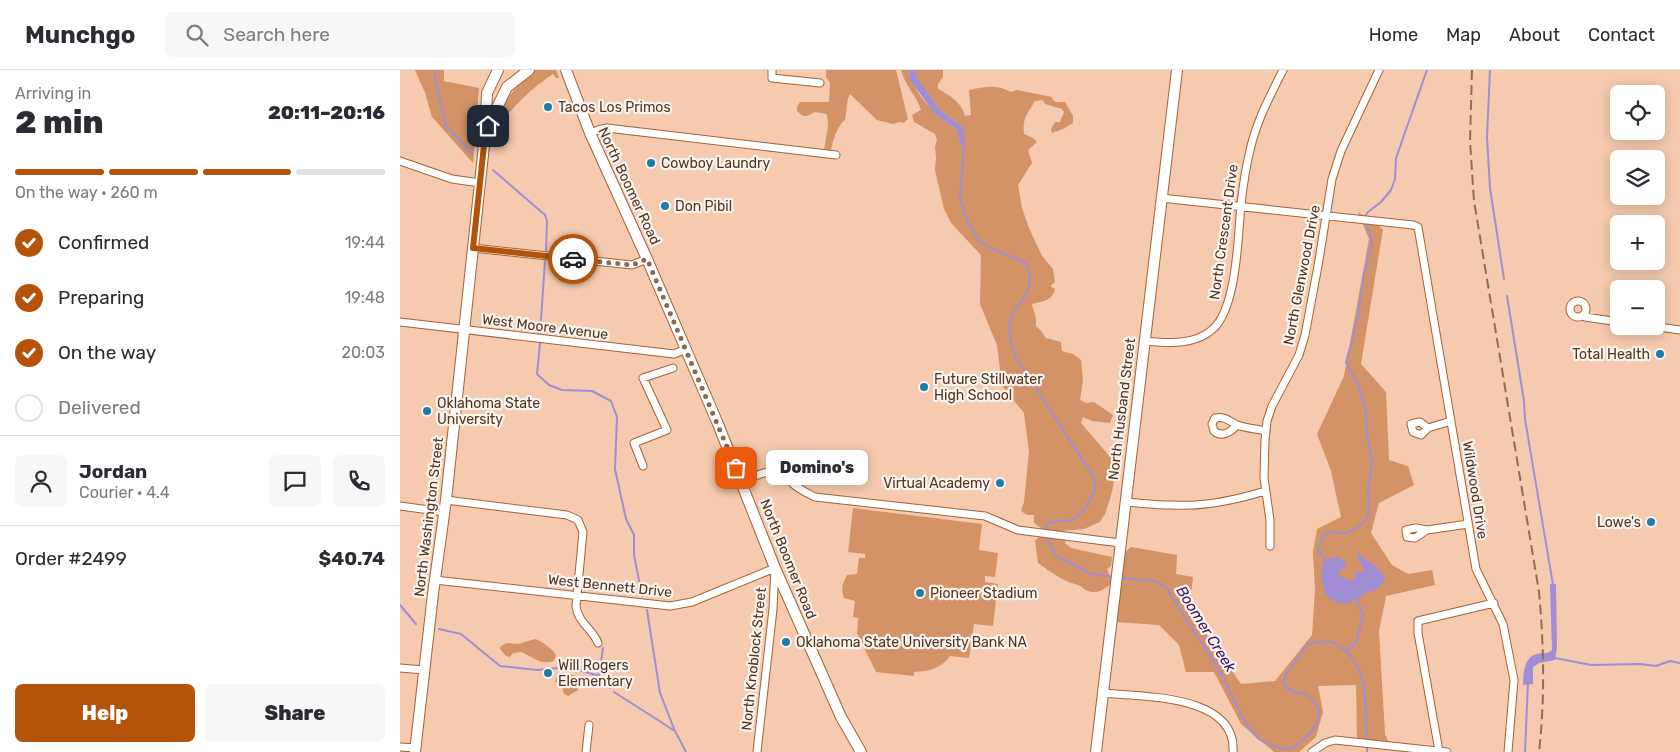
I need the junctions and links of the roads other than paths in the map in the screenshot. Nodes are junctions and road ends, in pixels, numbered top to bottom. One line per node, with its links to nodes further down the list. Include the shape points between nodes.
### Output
1 (498, 70): 10 (main road, North Washington Street, via 487,93)
2 (529, 70): 10 (main road, North Washington Street, via 507,87)
3 (566, 70): 9 (main road, North Boomer Road)
4 (772, 70): 8 (street, via 772,78)
5 (1177, 70): 14 (main road, North Husband Street)
6 (1283, 70): 15 (street, North Crescent Drive, via 1254,133)
7 (1379, 70): 16 (street, North Glenwood Drive, via 1340,151)
8 (820, 83)
9 (590, 133): 11 (street, via 608,128); 18 (main road, North Boomer Road)
10 (485, 136): 13 (main road, North Washington Street)
11 (836, 156)
12 (400, 161): 13 (street, via 452,179)
13 (480, 183): 17 (main road, North Washington Street)
14 (1161, 198): 15 (street); 25 (main road, North Husband Street)
15 (1241, 207): 16 (street); 25 (street, North Crescent Drive, via 1230,298 1221,320 1213,329 1192,340 1169,343)
16 (1326, 217): 28 (street, Wildwood Drive, via 1418,228); 31 (street, North Glenwood Drive, via 1305,335 1299,355 1272,406)
17 (473, 248): 18 (street, via 632,265); 23 (main road, North Washington Street)
18 (647, 259): 26 (main road, North Boomer Road)
19 (1584, 314): 20 (street, via 1585,317)
20 (1610, 321)
21 (400, 322): 23 (street, West Moore Avenue)
22 (1665, 328): 24 (street)
23 (464, 330): 26 (street, West Moore Avenue, via 674,354); 35 (main road, North Washington Street)
24 (1680, 330)
25 (1144, 341): 36 (main road, North Husband Street)
26 (686, 349): 33 (main road, North Boomer Road)
27 (673, 368): 32 (street, via 643,378 667,430 634,443)
28 (1451, 421): 30 (street); 39 (street, Wildwood Drive)
29 (1237, 425): 31 (street)
30 (1428, 428)
31 (1266, 431): 34 (street, North Glenwood Drive)
32 (643, 466)
33 (742, 484): 41 (street, via 769,472 779,473 816,497 985,516 1018,530); 43 (main road, North Boomer Road)
34 (1265, 491): 36 (street, via 1173,506); 42 (street, North Glenwood Drive)
35 (446, 500): 38 (main road, North Washington Street); 45 (street, via 567,515 578,520 583,532)
36 (1125, 502): 41 (main road, North Husband Street)
37 (400, 506): 38 (street)
38 (444, 512): 44 (main road, North Washington Street)
39 (1468, 524): 40 (street); 46 (street, Wildwood Drive, via 1476,569)
40 (1427, 530)
41 (1120, 543): 50 (main road, North Husband Street)
42 (1270, 546)
43 (775, 568): 45 (street, West Bennett Drive, via 692,602 670,606); 56 (street, North Knoblock Street); 57 (main road, North Boomer Road, via 841,717)
44 (435, 580): 45 (street, West Bennett Drive); 49 (main road, North Washington Street)
45 (577, 595): 47 (street, via 579,618)
46 (1494, 604): 54 (street, via 1418,621); 61 (street, Wildwood Drive, via 1503,624 1514,680)
47 (598, 642)
48 (400, 668): 49 (street)
49 (424, 670): 53 (main road, North Washington Street)
50 (1103, 693): 58 (main road, North Husband Street); 59 (street, via 1182,701 1206,709 1229,731)
51 (589, 725): 55 (street)
52 (400, 747): 53 (street)
53 (415, 750)
54 (1443, 751): 60 (street, via 1335,740)
55 (586, 752)
56 (757, 752)
57 (861, 752)
58 (1096, 752)
59 (1233, 752)
60 (1312, 752)
61 (1508, 752)

